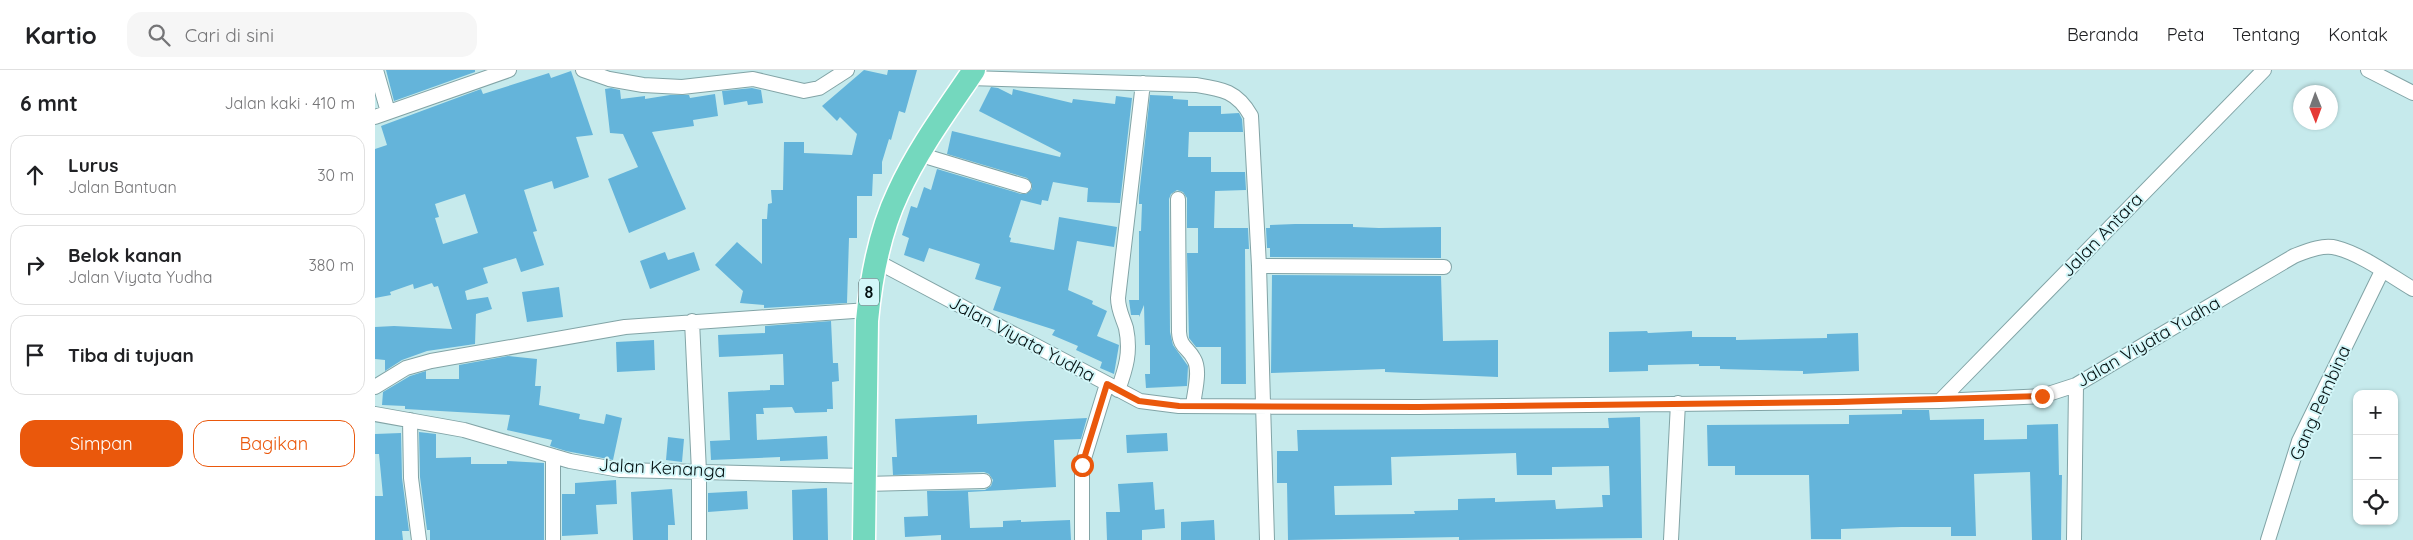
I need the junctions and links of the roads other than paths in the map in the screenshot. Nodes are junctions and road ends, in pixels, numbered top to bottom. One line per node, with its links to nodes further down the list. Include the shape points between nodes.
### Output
1 (376, 70): 10 (street)
2 (509, 70): 10 (street)
3 (583, 70): 4 (street, via 643,85 682,87 753,79 804,91 819,88)
4 (847, 70)
5 (2264, 70): 24 (street, Jalan Antara)
6 (2377, 72): 9 (street)
7 (971, 74): 8 (street); 11 (highway, 8)
8 (1143, 83): 15 (street, via 1220,89 1242,101 1251,116); 23 (street, via 1118,298 1129,354)
9 (2413, 92)
10 (382, 114)
11 (918, 154): 12 (street); 14 (highway, 8, via 897,194)
12 (1024, 186)
13 (1178, 198): 26 (street, via 1179,332 1180,342 1193,356 1196,368)
14 (876, 261): 19 (highway, 8); 23 (street, Jalan Viyata Yudha)
15 (1259, 266): 16 (street); 27 (street)
16 (1444, 267)
17 (2382, 271): 18 (street, Jalan Viyata Yudha); 21 (street, Jalan Viyata Yudha, via 2336,247 2318,248 2294,256); 42 (street, Gang Pembina, via 2299,441)
18 (2413, 289)
19 (868, 310): 20 (street); 32 (highway, 8)
20 (692, 321): 22 (street, via 625,327 447,357 406,368); 31 (street)
21 (2076, 385): 24 (street, Jalan Viyata Yudha, via 2042,396); 41 (street)
22 (375, 387)
23 (1113, 387): 26 (street, Jalan Viyata Yudha, via 1139,401); 38 (street, via 1082,465)
24 (1940, 400): 25 (street, Jalan Viyata Yudha)
25 (1678, 404): 27 (street, Jalan Viyata Yudha); 40 (street)
26 (1193, 406): 27 (street, Jalan Viyata Yudha)
27 (1263, 406): 39 (street)
28 (375, 414): 29 (street, Jalan Kenanga)
29 (410, 420): 30 (street, Jalan Kenanga, via 464,430); 34 (street, via 411,478)
30 (553, 456): 31 (street, Jalan Kenanga, via 620,470); 35 (street)
31 (699, 472): 32 (street, Jalan Kenanga); 36 (street)
32 (865, 480): 33 (street, Jalan Kenanga); 37 (highway, 8)
33 (983, 481)
34 (419, 540)
35 (553, 540)
36 (699, 540)
37 (864, 540)
38 (1082, 540)
39 (1267, 540)
40 (1671, 540)
41 (2075, 540)
42 (2268, 540)

